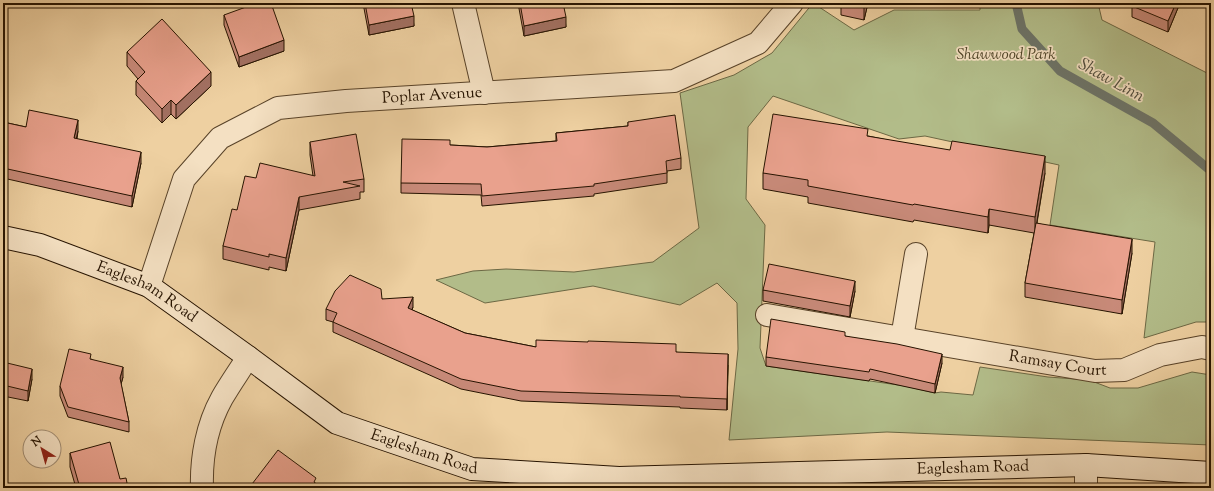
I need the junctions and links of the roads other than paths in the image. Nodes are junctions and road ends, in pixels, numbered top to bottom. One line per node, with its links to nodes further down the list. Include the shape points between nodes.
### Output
1 (463, 3): 3 (street)
2 (792, 3): 3 (street, Poplar Avenue, via 758,43 674,81)
3 (484, 94): 6 (street, Poplar Avenue, via 346,101 278,108 220,138 184,179)
4 (3, 237): 6 (street, Eaglesham Road, via 40,244)
5 (916, 254): 8 (street)
6 (149, 286): 10 (street, Eaglesham Road)
7 (767, 315): 8 (street, Ramsay Court)
8 (902, 338): 9 (street, Ramsay Court, via 1095,371 1124,370 1160,355 1202,347)
9 (1211, 349)
10 (248, 357): 11 (street, Eaglesham Road, via 337,423 472,469 619,478); 13 (street, via 221,399 209,430 201,470)
11 (1086, 465): 12 (street, Eaglesham Road); 14 (street)
12 (1211, 473)
13 (202, 488)
14 (1086, 488)

